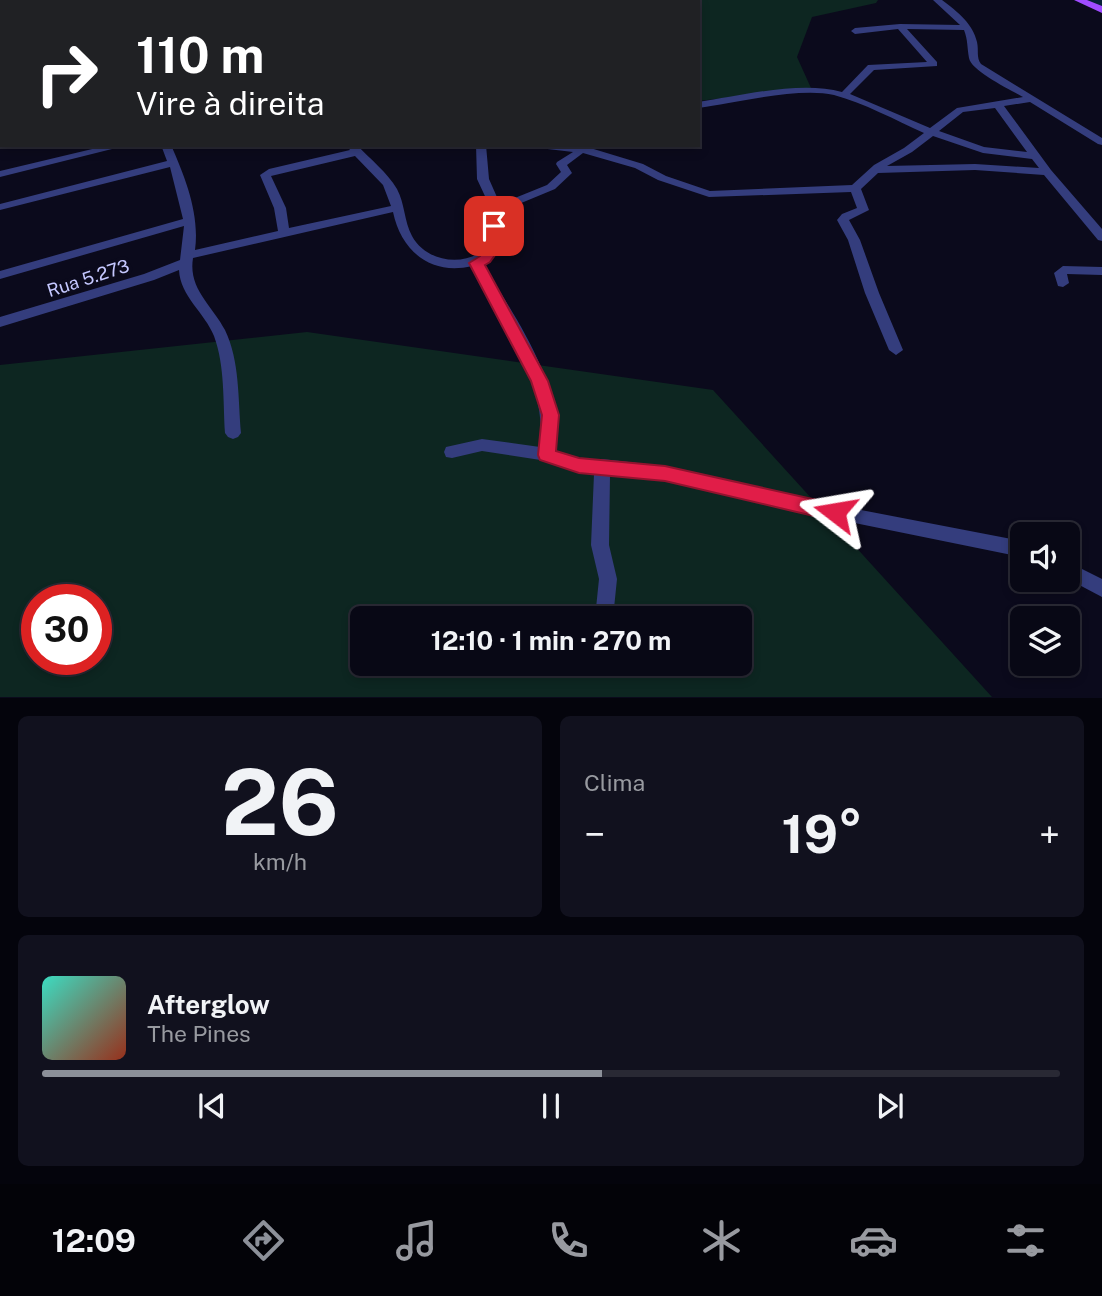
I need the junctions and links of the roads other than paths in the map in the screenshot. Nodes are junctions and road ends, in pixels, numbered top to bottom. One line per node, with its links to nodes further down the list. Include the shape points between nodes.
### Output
1 (937, 0): 5 (street)
2 (1079, 0): 3 (main road)
3 (1102, 10)
4 (900, 26): 5 (street); 6 (street); 7 (street, via 934,64 871,67)
5 (968, 28): 8 (street, via 978,66)
6 (855, 31)
7 (843, 96): 10 (street, via 815,91); 11 (street)
8 (1031, 99): 9 (street); 12 (street)
9 (997, 104): 11 (street, via 960,110); 19 (street)
10 (700, 105)
11 (930, 134): 19 (street, via 1001,153); 21 (street)
12 (1102, 142)
13 (115, 147): 23 (street)
14 (167, 147): 20 (street)
15 (481, 147): 27 (street, via 483,179)
16 (546, 147): 17 (street)
17 (582, 147): 24 (street, via 709,194); 27 (street, via 561,164 567,173 555,185)
18 (354, 149): 26 (street, via 391,190); 30 (street, via 265,176 280,208)
19 (1035, 156): 22 (street)
20 (173, 163): 25 (street); 28 (street, via 183,185)
21 (874, 170): 22 (street, via 975,167); 24 (street)
22 (1047, 172): 29 (street)
23 (0, 174)
24 (855, 188): 38 (street, via 863,210 843,220)
25 (0, 207)
26 (396, 208): 30 (street, Rua 5.273); 33 (street, via 404,232 420,252 461,265)
27 (498, 209): 33 (street, via 496,244)
28 (188, 221): 32 (street); 35 (street)
29 (1097, 229): 31 (street)
30 (284, 234): 32 (street, Rua 5.273)
31 (1102, 237)
32 (187, 259): 37 (street, Rua 5.273, via 149,277); 39 (street, via 189,285 219,332 225,352)
33 (477, 263): 41 (street, via 539,381 550,415)
34 (1102, 271): 36 (street, via 1063,270)
35 (0, 275)
36 (1063, 283)
37 (0, 322)
38 (896, 350)
39 (233, 433)
40 (452, 452): 41 (street, via 482,445)
41 (547, 455): 42 (street, via 579,466)
42 (602, 467): 43 (street, via 665,473); 46 (street, via 600,545 608,579)
43 (1010, 547)
44 (1080, 577): 45 (street)
45 (1102, 589)
46 (605, 606)

